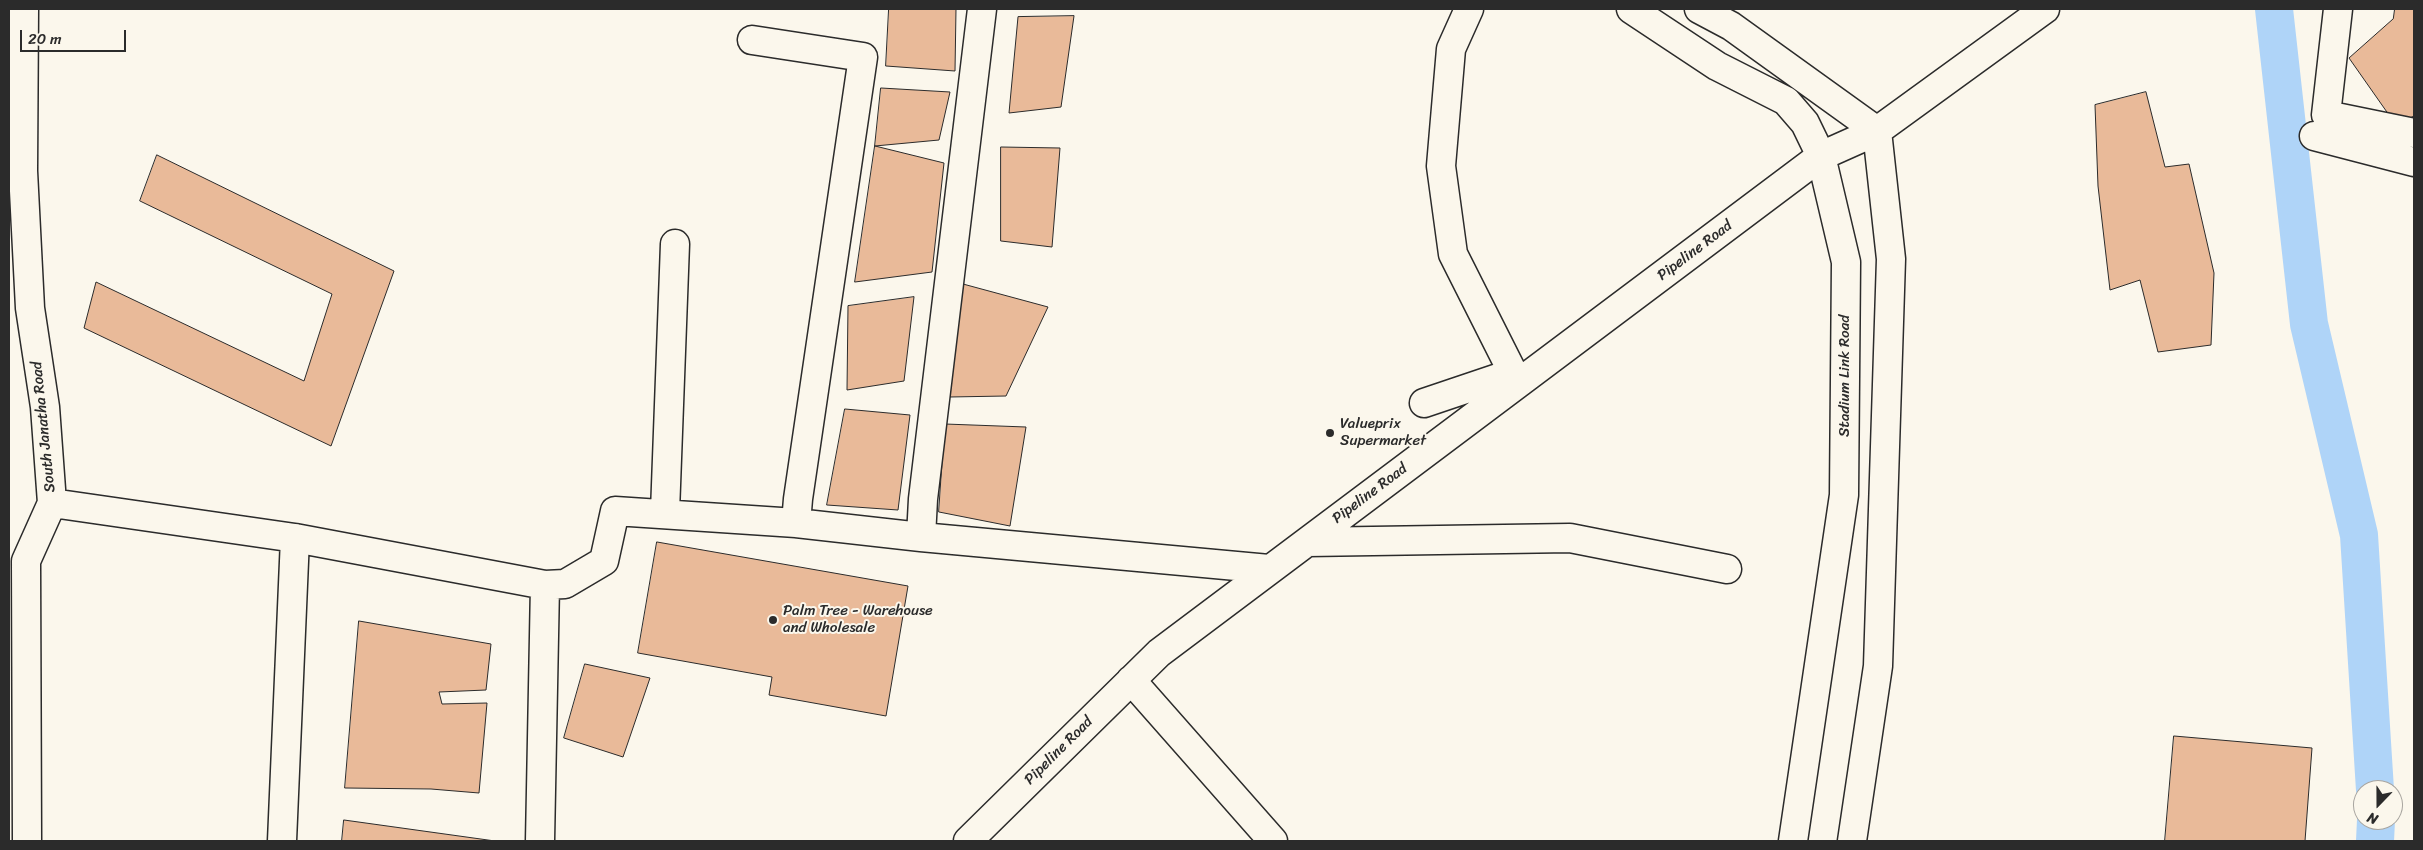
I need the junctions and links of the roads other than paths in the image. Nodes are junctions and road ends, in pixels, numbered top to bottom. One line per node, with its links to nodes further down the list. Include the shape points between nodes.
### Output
1 (24, 9): 14 (street, South Janatha Road)
2 (982, 9): 21 (street)
3 (1469, 9): 16 (street, via 1451,48 1441,166 1453,254)
4 (1631, 9): 12 (street, Stadium Link Road, via 1717,66 1786,101 1804,123)
5 (1699, 9): 9 (street, via 1731,26)
6 (2045, 9): 9 (street)
7 (2338, 9): 10 (street, via 2326,115)
8 (752, 40): 20 (street, via 863,57)
9 (1877, 131): 12 (street, Pipeline Road); 36 (street, via 1891,259 1878,656)
10 (2414, 133)
11 (2314, 136): 13 (street)
12 (1821, 156): 16 (street, Pipeline Road); 35 (street, Stadium Link Road, via 1846,262 1844,495)
13 (2414, 162)
14 (16, 170): 18 (street, South Janatha Road, via 30,308 45,407)
15 (675, 244): 19 (street)
16 (1516, 378): 17 (street); 23 (street, Pipeline Road)
17 (1424, 403)
18 (52, 503): 22 (street); 24 (street, South Janatha Road)
19 (665, 512): 20 (street); 27 (street, via 614,510 604,561 565,584)
20 (796, 523): 21 (street)
21 (921, 537): 25 (street)
22 (295, 538): 27 (street); 31 (street)
23 (1306, 542): 25 (street, Pipeline Road); 26 (street, via 1570,538)
24 (17, 561): 29 (street, South Janatha Road)
25 (1269, 569): 28 (street, Pipeline Road, via 1159,653)
26 (1727, 569)
27 (545, 585): 32 (street)
28 (1131, 680): 33 (street, Pipeline Road); 34 (street)
29 (18, 741): 30 (street, South Janatha Road)
30 (27, 841)
31 (282, 841)
32 (540, 841)
33 (968, 841)
34 (1273, 841)
35 (1793, 841)
36 (1852, 841)

